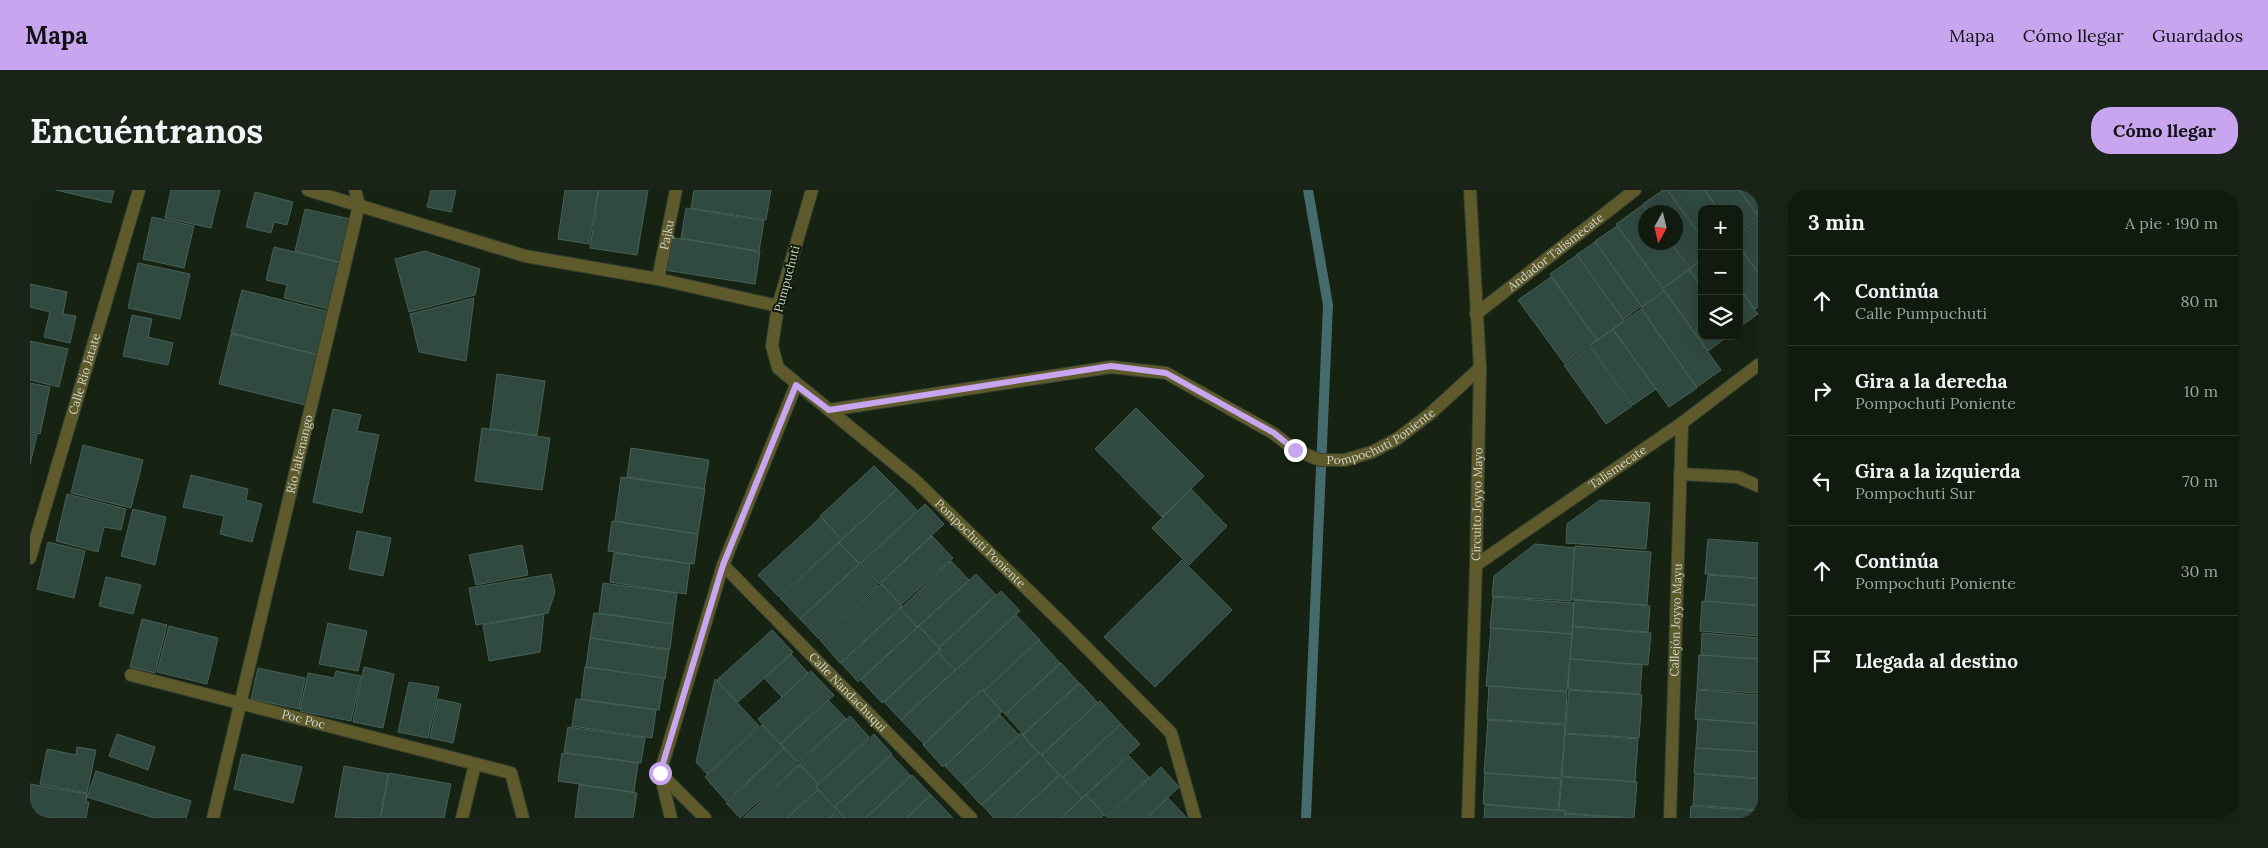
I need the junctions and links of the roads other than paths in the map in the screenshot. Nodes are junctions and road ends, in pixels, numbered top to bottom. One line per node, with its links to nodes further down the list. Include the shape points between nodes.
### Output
1 (139, 190): 20 (street, Calle Río Jatate)
2 (308, 190): 8 (street)
3 (355, 190): 8 (street)
4 (676, 190): 9 (street, Pajku)
5 (812, 190): 10 (street, Pumpuchuti)
6 (1470, 190): 11 (street, Circuito Joyyo Mayo)
7 (1635, 190): 11 (street, Andador Talismecate)
8 (359, 205): 9 (street, via 525,256); 24 (street, Río Jaltenango)
9 (658, 279): 10 (street)
10 (778, 306): 13 (street, Pumpuchuti, via 772,346)
11 (1476, 314): 14 (street, Circuito Joyyo Mayo)
12 (1758, 365): 17 (street, Talismecate)
13 (778, 368): 15 (street, Pompochuti Poniente)
14 (1480, 368): 16 (street, Pompochuti Poniente, via 1397,439 1372,452 1345,460 1320,460 1295,450 1274,433 1166,373 1111,366); 22 (street, Circuito Joyyo Mayo)
15 (796, 385): 16 (street, Pompochuti Poniente); 21 (street)
16 (829, 410): 33 (street, Pompochuti Poniente, via 917,482 1171,734)
17 (1682, 423): 18 (street, Callejón Joyyo Mayu); 22 (street, Talismecate)
18 (1680, 474): 19 (street, via 1738,477); 35 (street, Callejón Joyyo Mayu)
19 (1758, 486)
20 (30, 558)
21 (723, 565): 26 (street); 32 (street, Calle Nandachuqui)
22 (1476, 565): 34 (street, Circuito Joyyo Mayo)
23 (131, 675): 24 (street, Poc Poc)
24 (240, 704): 25 (street, Poc Poc); 27 (street, Río Jaltenango)
25 (475, 764): 28 (street); 29 (street, Poc Poc, via 511,773)
26 (660, 773): 30 (street); 31 (street)
27 (213, 818)
28 (462, 818)
29 (523, 818)
30 (671, 818)
31 (705, 818)
32 (971, 818)
33 (1195, 818)
34 (1468, 818)
35 (1670, 818)

